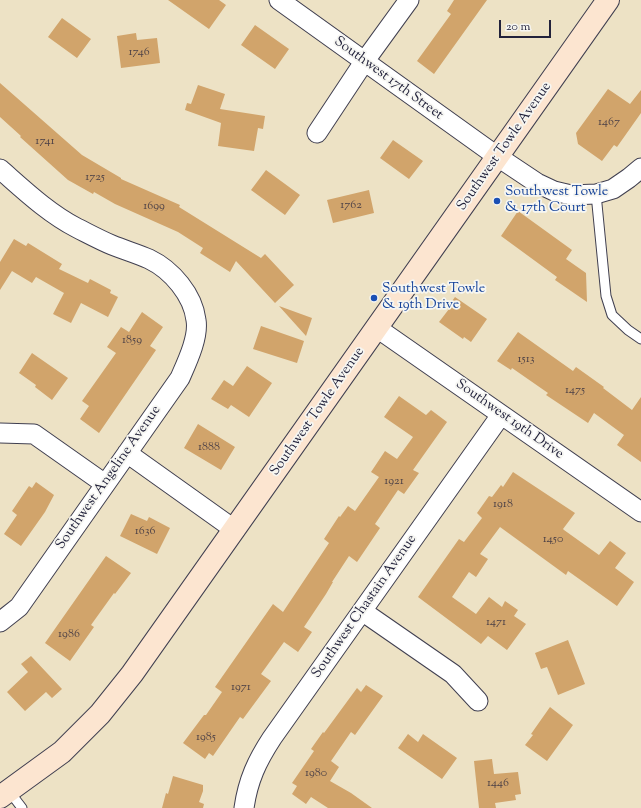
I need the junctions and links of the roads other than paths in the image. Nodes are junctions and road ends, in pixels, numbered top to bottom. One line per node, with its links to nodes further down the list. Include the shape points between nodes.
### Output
1 (279, 0): 4 (street, Southwest 17th Street)
2 (409, 0): 4 (street)
3 (608, 0): 6 (main road, Southwest Towle Avenue)
4 (364, 62): 5 (street); 6 (street, Southwest 17th Street)
5 (317, 133)
6 (498, 157): 9 (street, Southwest 17th Street, via 554,191 571,195); 10 (main road, Southwest Towle Avenue)
7 (641, 168): 9 (street, Southwest 17th Street, via 613,189)
8 (0, 169): 14 (street, Southwest Angeline Avenue, via 42,205 75,227 111,245 150,259 182,286 192,304 196,321 189,359 180,378)
9 (596, 194): 11 (lane, via 606,296 612,315)
10 (377, 328): 12 (street, Southwest 19th Drive); 17 (main road, Southwest Towle Avenue)
11 (641, 339)
12 (501, 415): 16 (street, Southwest 19th Drive); 18 (street, Southwest Chastain Avenue)
13 (0, 433): 15 (street, via 34,434)
14 (127, 453): 15 (street, Southwest Angeline Avenue); 17 (street)
15 (105, 484): 19 (street, Southwest Angeline Avenue, via 19,606)
16 (641, 512)
17 (235, 530): 21 (main road, Southwest Towle Avenue, via 132,674 100,714)
18 (362, 611): 20 (street, via 453,674); 22 (street, Southwest Chastain Avenue, via 259,758 251,776)
19 (0, 622)
20 (478, 701)
21 (10, 799)
22 (244, 808)

